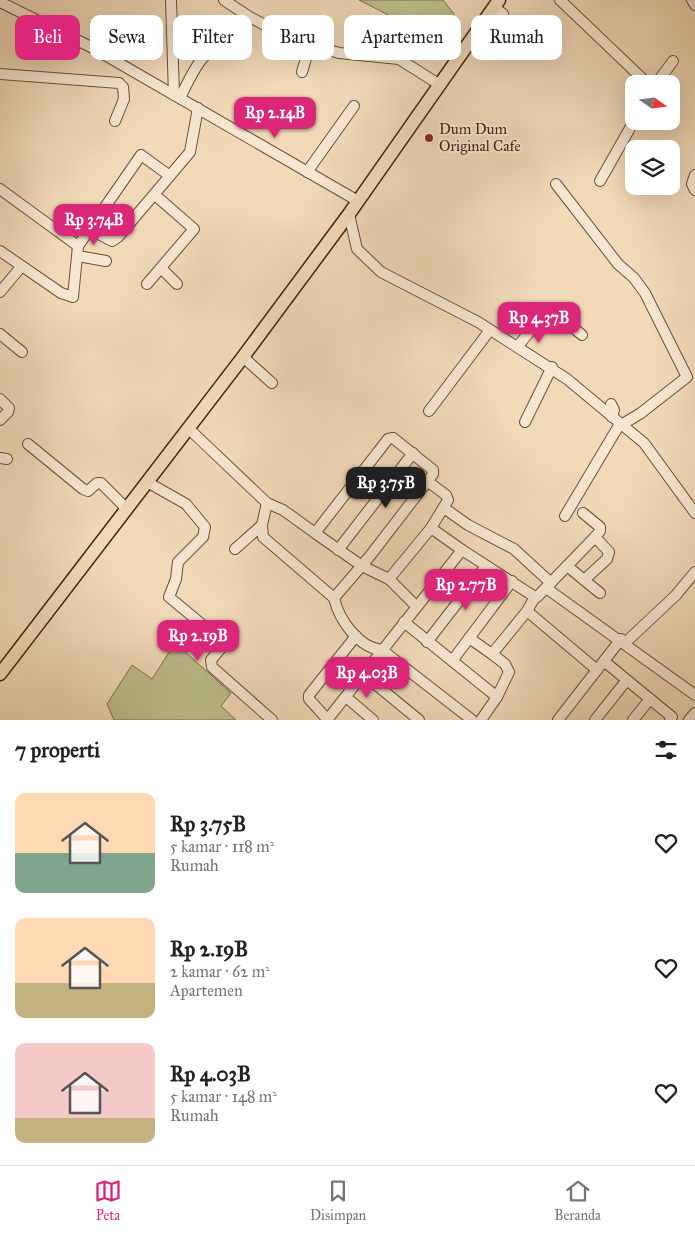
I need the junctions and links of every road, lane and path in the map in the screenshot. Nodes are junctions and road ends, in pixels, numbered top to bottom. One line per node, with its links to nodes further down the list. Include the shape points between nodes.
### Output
1 (171, 0): 18 (street)
2 (224, 0): 8 (street)
3 (560, 0): 15 (street)
4 (692, 0): 7 (street)
5 (0, 2): 18 (street, via 91,47)
6 (497, 2): 17 (main road)
7 (695, 5)
8 (262, 24)
9 (334, 52): 17 (street, via 399,58)
10 (200, 60): 18 (street)
11 (306, 60): 13 (street)
12 (673, 61): 16 (street)
13 (302, 72)
14 (0, 74): 21 (street, via 119,83 123,87 124,99)
15 (639, 75)
16 (663, 75)
17 (440, 85): 31 (main road)
18 (177, 97): 20 (street)
19 (354, 106): 23 (street)
20 (198, 108): 23 (street); 25 (street, via 190,152)
21 (115, 121)
22 (629, 130): 26 (street)
23 (307, 172): 31 (street)
24 (695, 175): 29 (street, via 692,184)
25 (170, 176): 30 (street); 32 (street, via 141,155)
26 (600, 181)
27 (556, 184): 55 (street, via 618,264 645,293 687,376 641,413)
28 (0, 189): 34 (street)
29 (695, 190)
30 (155, 195): 32 (street, via 114,241); 37 (street, via 194,229)
31 (353, 208): 41 (street, via 357,249 380,272); 46 (main road)
32 (90, 229): 34 (street)
33 (0, 251): 36 (street)
34 (78, 251): 35 (street); 36 (street, via 75,294 72,297)
35 (106, 261)
36 (21, 267): 40 (street)
37 (161, 268): 38 (street); 39 (street)
38 (147, 284)
39 (177, 284)
40 (0, 292)
41 (490, 330): 44 (street); 51 (street)
42 (0, 334): 45 (street)
43 (582, 335): 44 (street, via 549,308)
44 (518, 346): 47 (street)
45 (22, 352)
46 (243, 357): 48 (street); 56 (main road)
47 (552, 367): 52 (street); 54 (street)
48 (272, 383)
49 (0, 399): 53 (street, via 9,408)
50 (611, 404): 52 (street, via 614,410)
51 (429, 410)
52 (612, 417): 55 (street)
53 (0, 420)
54 (525, 422)
55 (621, 424): 64 (street, via 644,443); 66 (street, via 604,447)
56 (188, 428): 60 (main road); 61 (street)
57 (28, 444): 62 (street, via 83,489 88,491 96,483 101,483)
58 (413, 453): 59 (street, via 433,470); 69 (street, via 393,438 388,439); 72 (street)
59 (427, 481): 63 (street, via 448,498); 74 (street)
60 (147, 482): 62 (main road); 106 (street, via 186,504 205,527 203,536 178,562 176,579 168,596 222,641 222,647 211,660 212,667)
61 (267, 503): 67 (street); 69 (street, via 283,510)
62 (126, 508): 97 (main road)
63 (444, 508): 68 (street); 81 (street, via 514,549)
64 (695, 512)
65 (583, 513): 70 (street, via 600,527)
66 (565, 516)
67 (262, 526): 71 (street); 84 (street, via 261,535 266,541)
68 (431, 528): 73 (street); 78 (street)
69 (315, 533): 72 (street)
70 (595, 537): 76 (street); 79 (street, via 609,554)
71 (235, 550)
72 (338, 550): 74 (street)
73 (462, 550): 75 (street); 85 (street)
74 (362, 566): 78 (street); 84 (street)
75 (486, 566): 80 (street); 91 (street)
76 (567, 566): 79 (street); 81 (street)
77 (695, 572): 90 (street, via 676,595)
78 (389, 579): 85 (street)
79 (584, 580): 82 (street)
80 (512, 581): 83 (street); 89 (street)
81 (548, 585): 83 (street); 90 (street)
82 (600, 593)
83 (535, 597): 86 (street)
84 (334, 598): 88 (street, via 336,607)
85 (416, 606): 87 (street)
86 (527, 611): 93 (street); 96 (street)
87 (404, 622): 91 (street); 92 (street)
88 (356, 636): 92 (street, via 367,646); 107 (street, via 309,695)
89 (469, 638): 93 (street); 94 (street)
90 (623, 641): 95 (street); 100 (street)
91 (427, 642): 94 (street)
92 (382, 650): 98 (street); 110 (street)
93 (492, 654): 102 (street, via 505,664 509,672)
94 (452, 661): 102 (street)
95 (605, 662): 96 (street); 99 (street)
96 (597, 670): 112 (street)
97 (0, 674)
98 (363, 674): 101 (street); 109 (street)
99 (626, 681): 103 (street); 113 (street)
100 (695, 695)
101 (346, 697): 107 (street); 108 (street)
102 (498, 697): 111 (street)
103 (650, 699): 105 (street); 114 (street)
104 (695, 713): 115 (street)
105 (673, 719)
106 (272, 720)
107 (327, 720)
108 (373, 720)
109 (419, 720)
110 (472, 720)
111 (481, 720)
112 (558, 720)
113 (595, 720)
114 (632, 720)
115 (689, 720)

